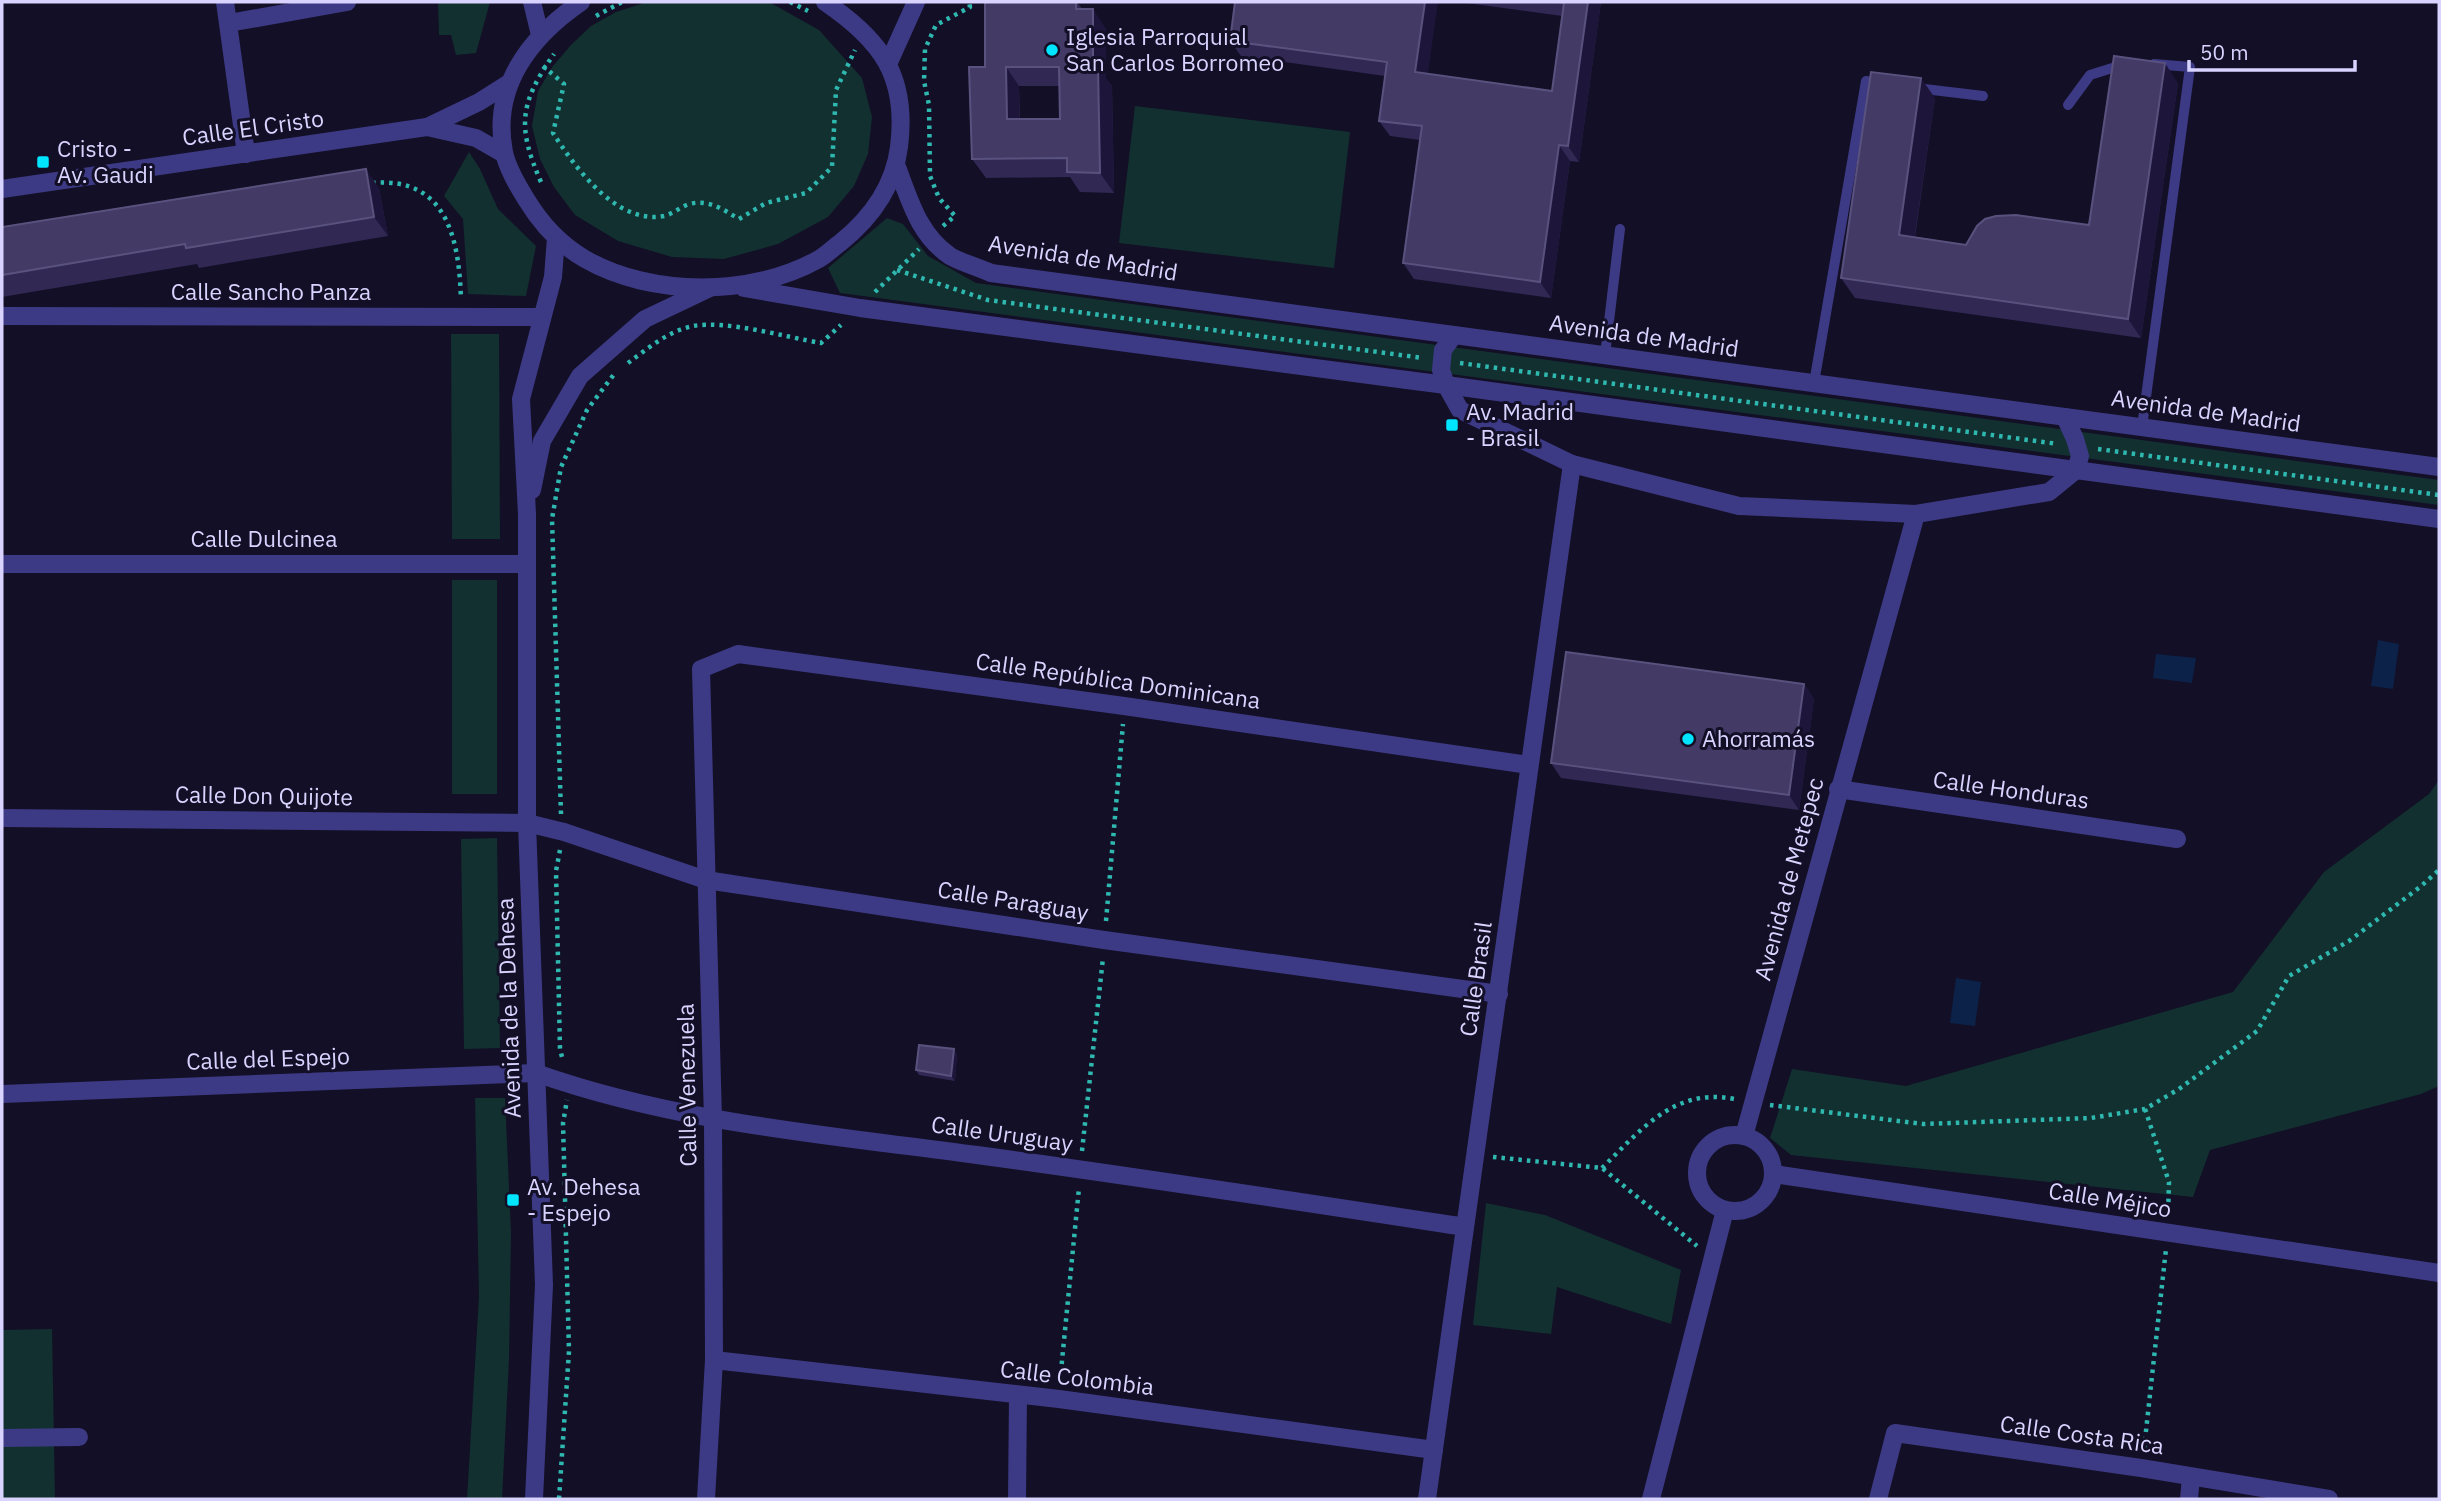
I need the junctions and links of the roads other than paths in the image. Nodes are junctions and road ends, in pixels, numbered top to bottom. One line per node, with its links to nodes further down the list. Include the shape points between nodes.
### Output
1 (225, 2): 7 (street)
2 (347, 2): 7 (street)
3 (532, 2): 8 (street)
4 (581, 2): 8 (street)
5 (916, 2): 9 (street)
6 (821, 9): 9 (street, via 852,20)
7 (229, 23): 16 (street)
8 (540, 35): 10 (street)
9 (888, 62): 18 (street, via 899,109)
10 (509, 83): 15 (street, Calle El Cristo); 17 (street, via 502,104)
11 (1892, 85): 28 (lane, via 1866,81)
12 (1905, 86): 13 (lane)
13 (1983, 96)
14 (2068, 105): 31 (lane, via 2090,75 2139,62 2190,67)
15 (427, 127): 16 (street, Calle El Cristo); 17 (street, Calle El Cristo, via 476,138)
16 (246, 154): 19 (street, Calle El Cristo)
17 (504, 154): 21 (street, via 540,222)
18 (897, 167): 22 (street, via 865,221 819,259); 26 (street, Avenida de Madrid, via 929,239 952,257 991,273)
19 (2, 189)
20 (1620, 229): 27 (lane)
21 (556, 238): 23 (street, via 583,258 642,281); 25 (street, Avenida de la Dehesa, via 553,277)
22 (737, 286): 23 (street); 29 (street, via 860,307)
23 (713, 287): 35 (street, Avenida de la Dehesa, via 645,319 580,376 542,441)
24 (2, 316): 25 (street, Calle Sancho Panza)
25 (541, 317): 35 (street, Avenida de la Dehesa, via 521,400)
26 (1454, 335): 27 (street, Avenida de Madrid); 29 (street, via 1441,360)
27 (1605, 355): 28 (street, Avenida de Madrid)
28 (1814, 383): 30 (street, Avenida de Madrid)
29 (1446, 385): 32 (street, via 1460,410); 34 (street)
30 (2065, 417): 31 (street, Avenida de Madrid); 34 (street, via 2080,456)
31 (2142, 427): 33 (street, Avenida de Madrid)
32 (1572, 464): 36 (street, via 1739,506); 41 (street, Calle Brasil)
33 (2439, 467)
34 (2076, 470): 36 (street, via 2049,492); 37 (street)
35 (527, 514): 39 (street, Avenida de la Dehesa)
36 (1916, 514): 42 (street, Avenida de Metepec)
37 (2439, 519)
38 (2, 564): 39 (street, Calle Dulcinea)
39 (527, 564): 44 (street, Avenida de la Dehesa)
40 (701, 670): 41 (street, Calle República Dominicana, via 738,654); 46 (street, Calle Venezuela)
41 (1530, 765): 47 (street, Calle Brasil)
42 (1838, 789): 45 (street, Calle Honduras); 51 (street, Avenida de Metepec)
43 (2, 818): 44 (street, Calle Don Quijote)
44 (527, 823): 46 (street, Calle Paraguay); 48 (street, Avenida de la Dehesa)
45 (2177, 839)
46 (706, 880): 47 (street, Calle Paraguay); 50 (street, Calle Venezuela)
47 (1499, 994): 54 (street, Calle Brasil)
48 (536, 1073): 49 (street, Calle del Espejo); 50 (street, Calle Uruguay); 62 (street, Avenida de la Dehesa, via 544,1285)
49 (2, 1094)
50 (713, 1120): 54 (street, Calle Uruguay); 56 (street, Calle Venezuela)
51 (1744, 1136): 52 (street, via 1766,1149); 53 (street, via 1718,1139 1700,1158 1698,1184 1713,1205)
52 (1774, 1174): 53 (street, via 1772,1186 1758,1204 1737,1212); 55 (street, Calle Méjico)
53 (1725, 1210): 66 (street)
54 (1465, 1227): 60 (street, Calle Brasil)
55 (2439, 1273)
56 (714, 1360): 57 (street, Calle Colombia); 63 (street, Calle Venezuela)
57 (1018, 1395): 60 (street, Calle Colombia); 64 (street)
58 (79, 1437): 59 (street)
59 (2, 1438)
60 (1434, 1450): 65 (street, Calle Brasil)
61 (2191, 1476): 67 (street, Calle Costa Rica, via 1895,1433); 68 (street); 69 (street, Calle Costa Rica)
62 (534, 1499)
63 (706, 1499)
64 (1017, 1499)
65 (1427, 1499)
66 (1651, 1499)
67 (1878, 1499)
68 (2189, 1499)
69 (2329, 1499)

